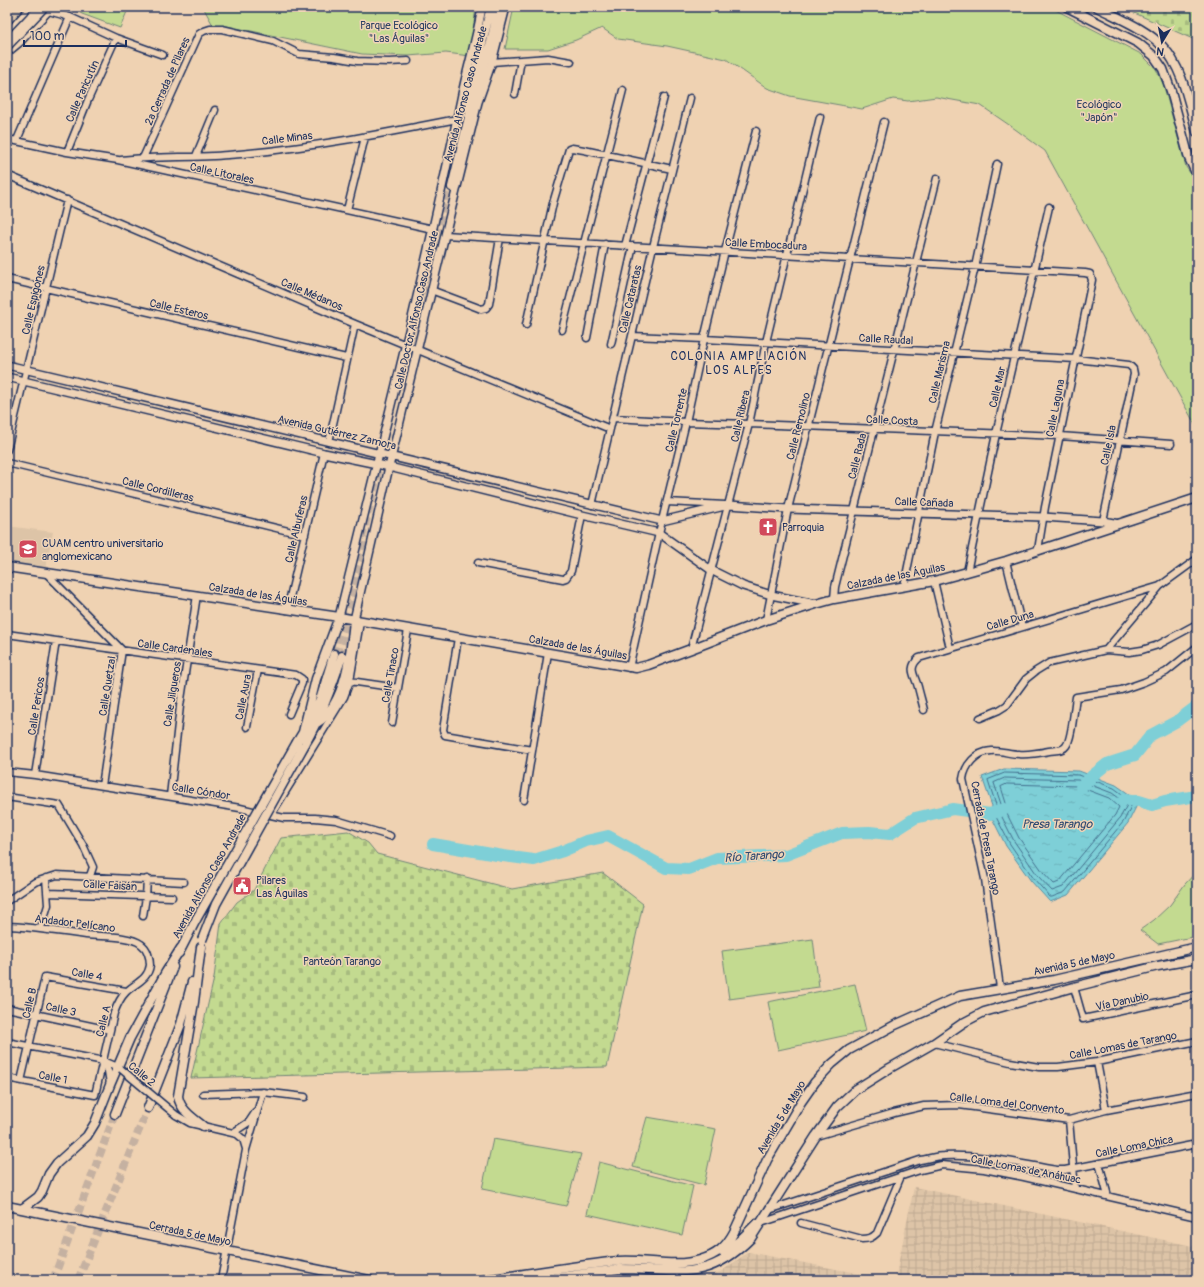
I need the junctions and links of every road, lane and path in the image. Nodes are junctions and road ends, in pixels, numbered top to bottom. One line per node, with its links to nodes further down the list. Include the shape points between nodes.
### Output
1 (32, 7): 10 (main road)
2 (482, 7): 25 (street, Calle Doctor Alfonso Caso Andrade)
3 (491, 7): 4 (main road, Avenida Alfonso Caso Andrade, via 450,186)
4 (499, 7)
5 (506, 7): 17 (street, Calle Doctor Alfonso Caso Andrade)
6 (1067, 7): 40 (main road, via 1138,44 1154,56 1163,69 1189,158)
7 (1097, 7): 28 (main road, via 1145,32 1163,47 1175,65)
8 (45, 8): 9 (street); 12 (highway, bridge); 13 (main road, via 19,42)
9 (70, 17): 11 (street); 31 (street)
10 (7, 35)
11 (116, 38): 14 (street); 32 (street, Calle Paricutín)
12 (7, 44)
13 (7, 52)
14 (163, 55)
15 (521, 60): 17 (street); 18 (street, via 548,58); 20 (street)
16 (408, 61): 35 (street, 2a Cerrada de Pilares, via 357,61 299,54 261,37 222,29 204,31 199,34)
17 (492, 62): 47 (street, Calle Doctor Alfonso Caso Andrade, via 478,102)
18 (571, 62)
19 (622, 90): 33 (street)
20 (515, 94)
21 (664, 97): 37 (street)
22 (690, 98): 39 (street, Calle Cataratas)
23 (215, 110): 34 (street)
24 (820, 116): 56 (street, Calle Ribera)
25 (457, 120): 29 (street, Calle Minas); 46 (street, Calle Doctor Alfonso Caso Andrade)
26 (884, 122): 57 (street, Calle Remolino)
27 (756, 131): 55 (street, Calle Torrente)
28 (1197, 132)
29 (365, 137): 34 (street, Calle Minas, via 228,155); 45 (street)
30 (7, 139): 31 (street, Calle Litorales)
31 (17, 140): 32 (street, Calle Litorales)
32 (67, 152): 36 (street, Calle Litorales)
33 (606, 155): 37 (street); 49 (street, via 569,149); 50 (street)
34 (196, 156): 35 (street, Calle Minas)
35 (143, 158): 36 (street, Calle Minas)
36 (118, 160): 45 (street, Calle Litorales)
37 (647, 164): 39 (street); 52 (street)
38 (997, 164): 59 (street, Calle Marisma)
39 (672, 169): 54 (street, Calle Cataratas)
40 (1197, 174)
41 (7, 175): 43 (street, Calle Médanos)
42 (936, 178): 58 (street, Calle Rada)
43 (67, 200): 63 (street, Calle Espigones); 65 (street, Calle Médanos)
44 (1049, 207): 60 (street, Calle Mar)
45 (347, 210): 46 (street, Calle Litorales)
46 (433, 229): 73 (street, Calle Doctor Alfonso Caso Andrade)
47 (445, 235): 48 (street, Calle Embocadura); 64 (street, Calle Doctor Alfonso Caso Andrade)
48 (500, 238): 49 (street, Calle Embocadura); 64 (street, via 489,304 486,308 482,309)
49 (545, 241): 50 (street, Calle Embocadura); 66 (street)
50 (584, 243): 51 (street, Calle Embocadura); 67 (street)
51 (605, 244): 52 (street, Calle Embocadura); 69 (street)
52 (625, 246): 53 (street, Calle Embocadura)
53 (633, 246): 54 (street, Calle Embocadura); 72 (street)
54 (653, 247): 55 (street, Calle Embocadura); 68 (street, Calle Cataratas)
55 (725, 251): 56 (street, Calle Embocadura); 70 (street, Calle Torrente)
56 (788, 255): 57 (street, Calle Embocadura); 71 (street, Calle Ribera)
57 (850, 259): 58 (street, Calle Embocadura); 74 (street, Calle Remolino)
58 (915, 263): 59 (street, Calle Embocadura); 76 (street, Calle Rada)
59 (975, 267): 60 (street, Calle Embocadura); 77 (street, Calle Marisma)
60 (1034, 270): 61 (street, Calle Embocadura); 78 (street, Calle Mar)
61 (1086, 273): 80 (street, Calle Laguna, via 1090,274 1092,280)
62 (7, 279): 63 (street, Calle Esteros)
63 (46, 288): 79 (street, Calle Esteros); 82 (street, Calle Espigones)
64 (431, 290): 75 (street, Calle Doctor Alfonso Caso Andrade)
65 (355, 324): 73 (street, Calle Médanos); 79 (street)
66 (526, 325)
67 (562, 330)
68 (632, 336): 70 (street, Calle Raudal); 86 (street, Calle Cataratas)
69 (587, 338)
70 (704, 339): 71 (street, Calle Raudal); 87 (street, Calle Torrente)
71 (766, 342): 74 (street, Calle Raudal); 88 (street, Calle Ribera)
72 (611, 344)
73 (406, 345): 75 (street, Calle Médanos); 100 (street, Calle Doctor Alfonso Caso Andrade)
74 (828, 345): 76 (street, Calle Raudal); 89 (street, Calle Remolino)
75 (417, 349): 90 (street, Calle Médanos); 101 (street, Calle Doctor Alfonso Caso Andrade)
76 (895, 349): 77 (street, Calle Raudal); 91 (street, Calle Rada)
77 (954, 353): 78 (street, Calle Raudal); 92 (street, Calle Marisma)
78 (1014, 356): 80 (street, Calle Raudal); 93 (street, Calle Mar)
79 (346, 358): 96 (street)
80 (1076, 359): 83 (street, Calle Raudal, via 1129,365); 94 (street, Calle Laguna)
81 (7, 365): 82 (street, Avenida Gutiérrez Zamora)
82 (27, 369): 85 (street, Calle Espigones); 96 (street, Avenida Gutiérrez Zamora)
83 (1134, 374): 95 (street, Calle Isla)
84 (7, 378): 85 (street, Avenida Gutiérrez Zamora)
85 (24, 382): 98 (street, Calle Espigones); 99 (street, Avenida Gutiérrez Zamora)
86 (613, 418): 87 (street, Calle Costa); 90 (street, Calle Cataratas)
87 (686, 422): 88 (street, Calle Costa); 107 (street, Calle Torrente)
88 (749, 424): 89 (street, Calle Costa); 108 (street, Calle Ribera)
89 (808, 426): 91 (street, Calle Costa); 111 (street, Calle Remolino)
90 (610, 429): 109 (street, Calle Cataratas)
91 (874, 429): 92 (street, Calle Costa); 112 (street, Calle Rada)
92 (935, 432): 93 (street, Calle Costa); 113 (street, Calle Marisma)
93 (996, 434): 94 (street, Calle Costa); 115 (street, Calle Mar)
94 (1060, 436): 95 (street, Calle Costa); 116 (street, Calle Laguna)
95 (1119, 440): 97 (street, Calle Costa); 118 (street, Calle Isla)
96 (329, 442): 100 (street, Avenida Gutiérrez Zamora)
97 (1171, 444)
98 (7, 450)
99 (324, 453): 103 (street, Avenida Gutiérrez Zamora); 121 (street, Calle Albuferas)
100 (380, 454): 101 (street, Avenida Gutiérrez Zamora); 103 (street, Calle Doctor Alfonso Caso Andrade)
101 (391, 456): 104 (street, Calle Doctor Alfonso Caso Andrade); 105 (street, Avenida Gutiérrez Zamora)
102 (7, 463): 121 (street, Calle Cordilleras)
103 (377, 464): 104 (street, Avenida Gutiérrez Zamora); 138 (street, Calle Doctor Alfonso Caso Andrade)
104 (389, 467): 110 (street, Avenida Gutiérrez Zamora); 140 (street, Calle Doctor Alfonso Caso Andrade)
105 (556, 496): 109 (street, Avenida Gutiérrez Zamora); 110 (street)
106 (1197, 498): 119 (main road, Calzada de las Águilas)
107 (667, 502): 108 (street, Calle Cañada); 117 (street, Calle Torrente)
108 (729, 505): 111 (street, Calle Cañada); 117 (street, Calle Cañada); 127 (street, Calle Ribera)
109 (592, 506): 117 (street, Avenida Gutiérrez Zamora)
110 (553, 508): 114 (street, Avenida Gutiérrez Zamora)
111 (788, 509): 112 (street, Calle Cañada); 134 (street, Calle Remolino)
112 (854, 510): 113 (street, Calle Cañada); 135 (street, Calle Rada)
113 (918, 513): 115 (street, Calle Cañada); 131 (street, Calle Marisma)
114 (582, 515): 120 (street, Avenida Gutiérrez Zamora); 125 (street, via 571,571 563,580)
115 (979, 515): 116 (street, Calle Cañada); 128 (street, Calle Mar)
116 (1043, 517): 118 (street, Calle Cañada); 122 (street, Calle Laguna)
117 (662, 521): 120 (street, Calle Torrente)
118 (1103, 521): 119 (street, Calle Cañada)
119 (1119, 524): 122 (main road, Calzada de las Águilas)
120 (660, 533): 127 (street); 154 (street, Calle Torrente)
121 (305, 535): 137 (street, Calle Albuferas)
122 (1038, 550): 124 (main road, Calzada de las Águilas)
123 (1197, 559): 132 (street)
124 (1006, 561): 128 (main road, Calzada de las Águilas); 142 (street)
125 (478, 564)
126 (7, 567): 129 (main road, Calzada de las Águilas)
127 (711, 570): 134 (street, via 743,586); 149 (street, Calle Ribera)
128 (967, 572): 130 (main road, Calzada de las Águilas)
129 (46, 573): 133 (main road, Calzada de las Águilas); 150 (street, Calle Quetzal)
130 (934, 581): 131 (main road, Calzada de las Águilas); 148 (street)
131 (904, 586): 135 (main road, Calzada de las Águilas)
132 (1160, 586): 142 (street, Calle Duna); 151 (street)
133 (198, 595): 137 (main road, Calzada de las Águilas); 153 (street, Calle Jilgueros)
134 (771, 595): 136 (street); 139 (street, Calle Remolino)
135 (834, 599): 136 (main road, Calzada de las Águilas)
136 (816, 604): 139 (main road, Calzada de las Águilas)
137 (287, 610): 138 (main road, Calzada de las Águilas)
138 (339, 617): 140 (main road, Calzada de las Águilas); 164 (main road, via 316,679)
139 (766, 620): 149 (main road, Calzada de las Águilas)
140 (357, 621): 143 (main road, Calzada de las Águilas); 156 (street); 161 (main road, via 343,684 336,701 324,718)
141 (1197, 624): 151 (street, via 1158,645 1142,650)
142 (1022, 627): 148 (street, Calle Duna)
143 (408, 630): 145 (main road, Calzada de las Águilas); 157 (street, Calle Tinaco)
144 (7, 634): 146 (street, Calle Cardenales)
145 (458, 638): 152 (main road, Calzada de las Águilas); 166 (street, via 442,730 445,735)
146 (56, 641): 150 (street, Calle Cardenales); 168 (street, Calle Pericos)
147 (1197, 647): 193 (street, Cerrada de Presa Tarango, via 1166,672 1144,682 1121,690 1076,697 1070,740 1062,749 1032,754 992,750 976,757 968,764 963,779 985,879)
148 (950, 648): 158 (street, Calle Duna, via 919,658 913,666 913,676)
149 (691, 649): 154 (main road, Calzada de las Águilas, via 648,665)
150 (122, 650): 153 (street, Calle Cardenales); 169 (street, Calle Quetzal)
151 (1106, 650): 160 (street, via 1049,663 1026,679 1007,705)
152 (548, 653): 154 (main road, Calzada de las Águilas); 166 (street)
153 (188, 660): 155 (street, Calle Cardenales); 170 (street, Calle Jilgueros)
154 (629, 668)
155 (258, 670): 159 (street, Calle Cardenales, via 296,675 302,679); 163 (street, Calle Aura)
156 (350, 681): 157 (street); 173 (street, via 337,709)
157 (398, 688): 162 (street, Calle Tinaco)
158 (924, 710)
159 (289, 714)
160 (980, 718)
161 (317, 723): 164 (main road, Avenida Alfonso Caso Andrade, via 334,681 338,655); 165 (main road, Avenida Alfonso Caso Andrade)
162 (392, 723)
163 (247, 728)
164 (303, 732): 165 (main road, Avenida Alfonso Caso Andrade)
165 (301, 743): 187 (main road, Avenida Alfonso Caso Andrade, bridge, via 216,904); 189 (main road, Avenida Alfonso Caso Andrade, bridge)
166 (532, 750): 172 (street)
167 (7, 772): 168 (street, Calle Cóndor)
168 (35, 775): 169 (street, Calle Cóndor)
169 (102, 786): 170 (street, Calle Cóndor)
170 (170, 796): 173 (street, Calle Cóndor)
171 (7, 797): 175 (street, via 59,805 93,867)
172 (524, 800)
173 (271, 815): 174 (street, Calle Cóndor, via 336,820)
174 (390, 836)
175 (90, 876): 176 (street, via 57,875); 177 (street)
176 (46, 878): 179 (street); 182 (street, via 35,882)
177 (147, 879): 178 (street); 180 (street)
178 (184, 882)
179 (48, 893): 180 (street, Calle Faisán); 185 (street, via 48,905)
180 (146, 896): 181 (street, Calle Faisán); 183 (street)
181 (172, 897)
182 (7, 901)
183 (143, 916)
184 (7, 926): 185 (street, Andador Pelícano)
185 (41, 928): 186 (street, Andador Pelícano, via 128,939)
186 (140, 943): 194 (street, Calle A, via 146,948 150,966 142,980)
187 (202, 943): 215 (main road, Avenida Alfonso Caso Andrade, via 181,1024); 219 (main road, via 178,1096 188,1115)
188 (1197, 947): 193 (main road, Avenida 5 de Mayo, via 1054,980)
189 (181, 948): 205 (main road, via 134,1031); 217 (main road, Avenida Alfonso Caso Andrade)
190 (1197, 958): 192 (main road, Avenida 5 de Mayo)
191 (45, 977): 194 (street, Calle 4); 197 (street, Calle B)
192 (1074, 987): 195 (street, Vía Danubio, via 1083,1019); 201 (main road, Avenida 5 de Mayo, via 984,1012 963,1022)
193 (1000, 988): 236 (main road, Avenida 5 de Mayo, via 960,996 943,1003 849,1050 832,1064 801,1102 767,1160 734,1232)
194 (126, 992): 198 (street, Calle A, via 118,1001)
195 (1197, 995)
196 (7, 1008): 197 (street, Calle 3)
197 (37, 1014): 198 (street, Calle 3); 202 (street, Calle B)
198 (110, 1030): 203 (street, Calle A)
199 (1197, 1041): 204 (street, Calle Lomas de Tarango)
200 (7, 1042): 202 (street, Calle 2)
201 (934, 1043): 204 (street, Calle Lomas de Tarango, via 1039,1067); 221 (main road, Avenida 5 de Mayo, via 855,1090 837,1107)
202 (29, 1047): 203 (street, Calle 2); 207 (street, Calle B)
203 (104, 1061): 205 (street, Calle 2); 208 (street); 212 (street, Calle A)
204 (1097, 1062): 216 (street)
205 (120, 1068): 208 (main road); 219 (street, Calle 2, bridge, via 184,1121)
206 (7, 1078): 207 (street, Calle 1)
207 (21, 1081): 212 (street, Calle 1)
208 (110, 1084): 230 (main road, via 95,1123 87,1136 49,1174 38,1197)
209 (263, 1092): 211 (street); 213 (street); 214 (street)
210 (1197, 1093): 216 (street, Calle Loma del Convento)
211 (203, 1094)
212 (95, 1095)
213 (305, 1097)
214 (261, 1101): 220 (street, via 249,1122); 223 (street)
215 (148, 1108)
216 (1106, 1110): 218 (street, Calle Loma del Convento)
217 (115, 1114)
218 (1069, 1120): 221 (street, Calle Loma del Convento, via 959,1105 924,1106); 225 (street)
219 (203, 1126): 220 (street, Calle 2)
220 (234, 1132): 223 (street, via 243,1139)
221 (816, 1136): 231 (main road, Avenida 5 de Mayo)
222 (1197, 1144): 224 (street, Calle Loma Chica)
223 (246, 1150): 235 (street)
224 (1099, 1163): 225 (street, Calle Loma Chica); 228 (street)
225 (1074, 1168): 227 (street); 231 (street, Calle Lomas de Anáhuac, via 1057,1170 986,1158 943,1156 920,1160)
226 (901, 1176): 227 (street, Calle Lomas de Anáhuac, via 942,1165 959,1166 1024,1176); 233 (street, Calle Lomas de Anáhuac); 234 (street, via 873,1237 862,1239)
227 (1075, 1189): 228 (street, Calle Lomas de Anáhuac)
228 (1108, 1196): 232 (street, Calle Lomas de Anáhuac)
229 (7, 1206): 230 (main road, Cerrada 5 de Mayo)
230 (22, 1209): 235 (main road, Cerrada 5 de Mayo)
231 (768, 1210): 233 (main road, Avenida 5 de Mayo); 236 (main road, via 740,1241)
232 (1197, 1217)
233 (761, 1223): 237 (main road, Avenida 5 de Mayo, via 738,1251 707,1268 674,1272 618,1269)
234 (801, 1223)
235 (226, 1251): 238 (main road, Cerrada 5 de Mayo); 239 (street)
236 (718, 1253): 237 (main road, Avenida 5 de Mayo, via 690,1263 620,1261)
237 (573, 1272): 241 (main road, Avenida 5 de Mayo); 242 (main road, Avenida 5 de Mayo)
238 (342, 1277): 240 (main road, Cerrada 5 de Mayo)
239 (221, 1280)
240 (369, 1280)
241 (483, 1280)
242 (541, 1280)

